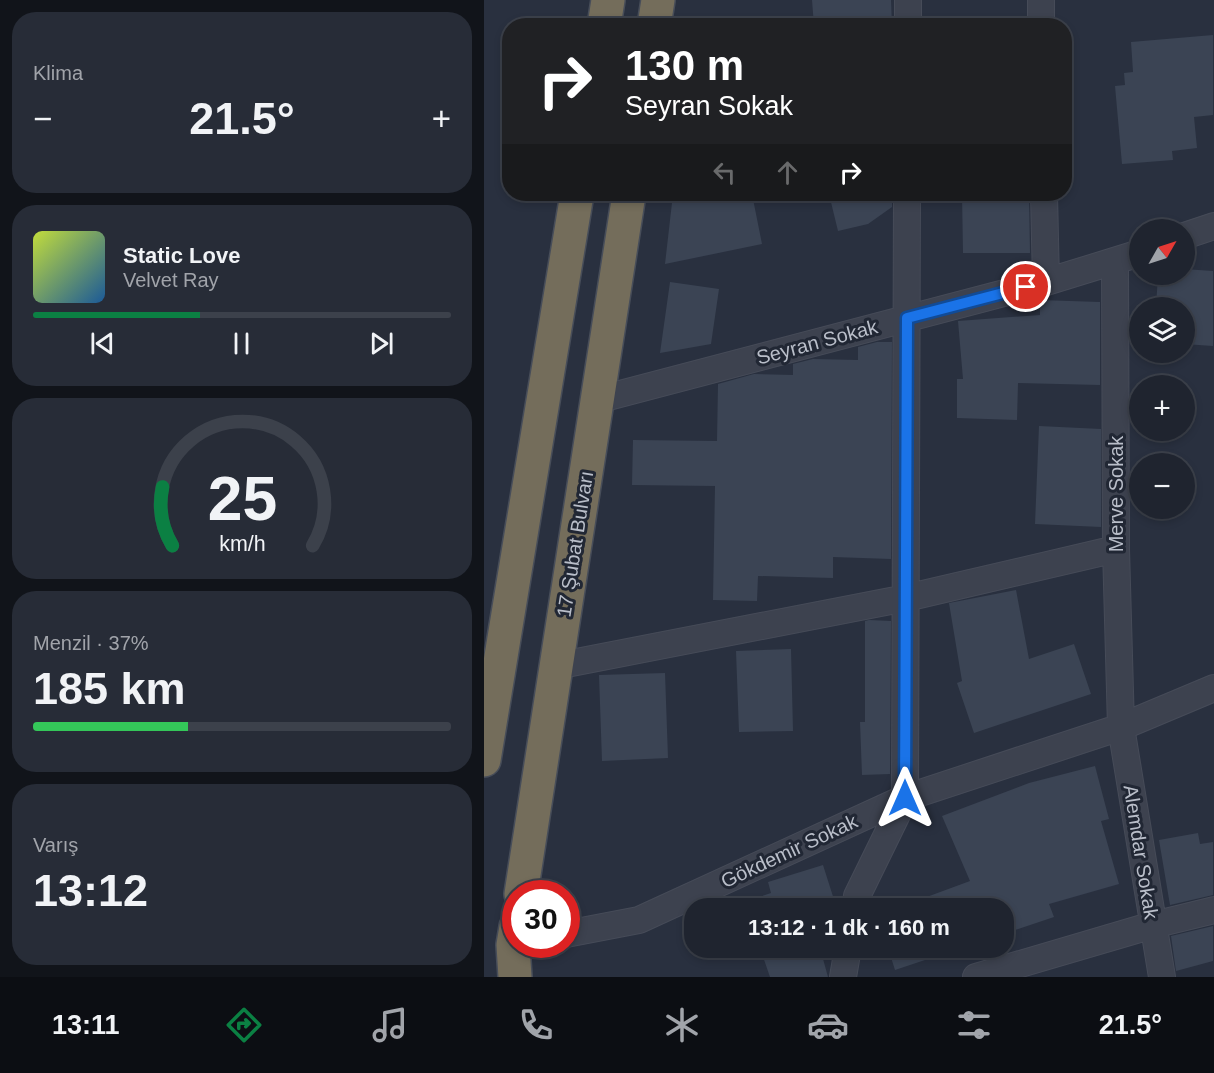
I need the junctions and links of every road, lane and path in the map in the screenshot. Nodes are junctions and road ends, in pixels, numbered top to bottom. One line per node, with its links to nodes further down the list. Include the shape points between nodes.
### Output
1 (608, 0): 5 (highway)
2 (658, 0): 6 (highway)
3 (908, 0): 7 (street)
4 (1041, 0): 8 (street)
5 (605, 18)
6 (655, 18)
7 (908, 18)
8 (1041, 18)
9 (576, 201): 25 (highway)
10 (628, 201): 19 (highway, 17 Şubat Bulvarı)
11 (907, 201): 18 (street)
12 (1044, 201): 17 (street)
13 (1213, 226): 14 (street)
14 (1195, 232)
15 (1129, 257): 16 (street, Seyran Sokak)
16 (1116, 262): 17 (street, Seyran Sokak); 20 (street, Merve Sokak)
17 (1046, 282): 18 (street, Seyran Sokak)
18 (907, 318): 19 (street, Seyran Sokak); 21 (street)
19 (597, 400): 22 (highway, 17 Şubat Bulvarı)
20 (1116, 549): 21 (street); 24 (street, Merve Sokak)
21 (906, 598): 22 (street); 26 (street)
22 (556, 666): 27 (highway, 17 Şubat Bulvarı)
23 (1213, 688): 24 (street, Gökdemir Sokak)
24 (1121, 727): 26 (street, Gökdemir Sokak); 30 (street, Alemdar Sokak)
25 (484, 760)
26 (905, 798): 28 (street); 31 (street, Gökdemir Sokak, via 639,920)
27 (523, 880)
28 (858, 898)
29 (1213, 910): 30 (street)
30 (1153, 925): 36 (street); 37 (street, Alemdar Sokak)
31 (580, 931)
32 (514, 958): 34 (highway)
33 (846, 958): 35 (street)
34 (514, 977)
35 (843, 977)
36 (976, 977)
37 (1162, 977)

